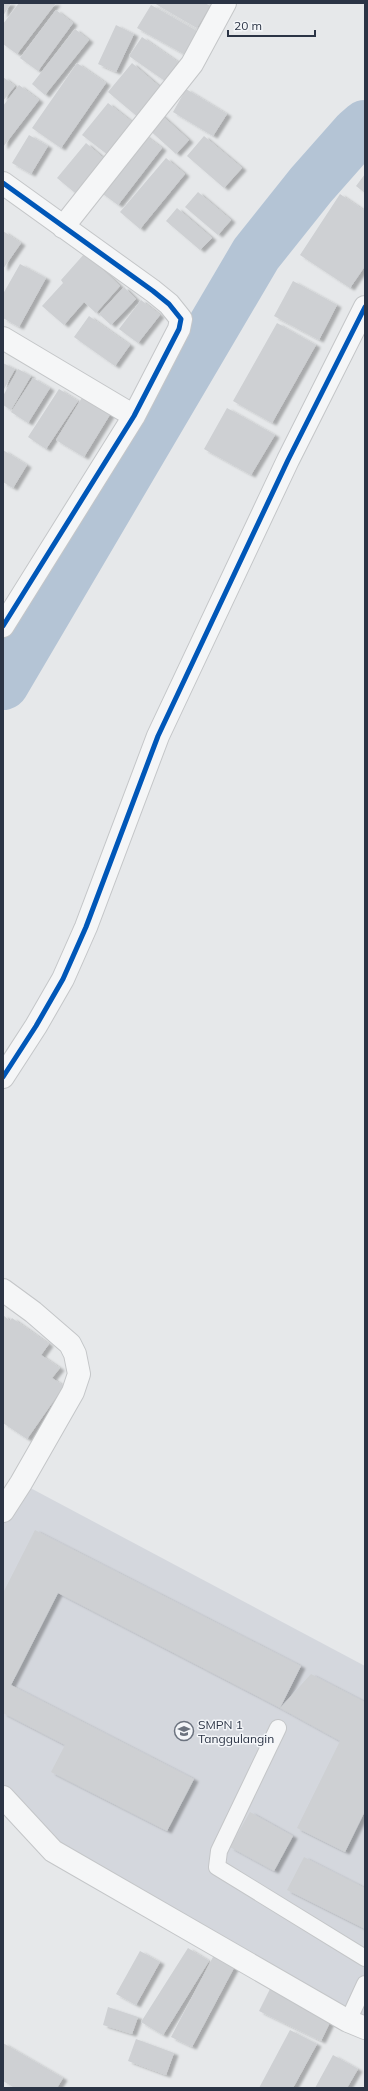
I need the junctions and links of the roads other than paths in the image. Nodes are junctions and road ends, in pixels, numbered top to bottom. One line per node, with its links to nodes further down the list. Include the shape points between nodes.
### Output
1 (225, 3): 3 (street, via 192,64)
2 (3, 183): 3 (street)
3 (63, 227): 6 (street, via 153,291 169,304 181,319 179,330)
4 (365, 307): 8 (street, via 288,460 158,736 86,926 62,979)
5 (3, 338): 6 (street)
6 (134, 416): 7 (street)
7 (3, 626)
8 (3, 1077)
9 (3, 1290): 10 (street, via 70,1344 79,1374 73,1392)
10 (3, 1511)
11 (278, 1728): 13 (lane, via 219,1851 217,1867)
12 (3, 1797): 15 (street, via 53,1851)
13 (365, 1958)
14 (365, 1984): 15 (lane)
15 (356, 2024)

